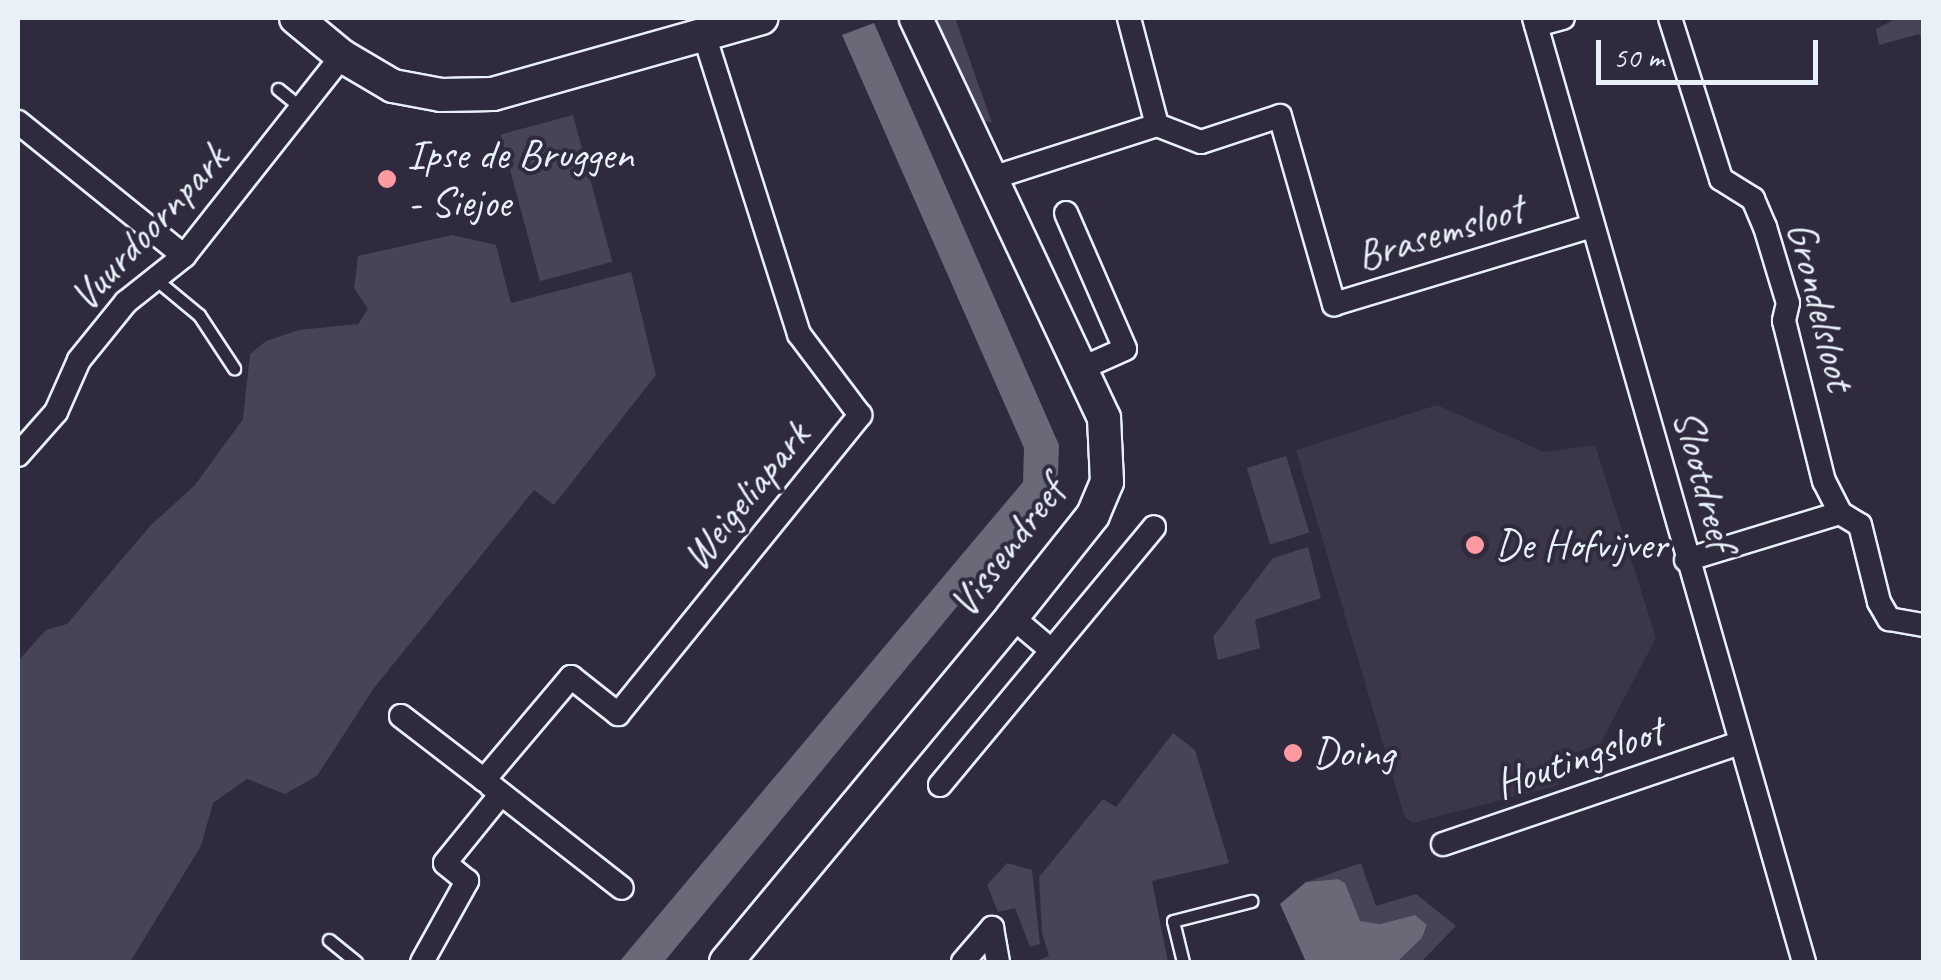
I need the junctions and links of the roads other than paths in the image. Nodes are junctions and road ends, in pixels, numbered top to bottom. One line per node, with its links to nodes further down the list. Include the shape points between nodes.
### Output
1 (296, 18): 9 (street)
2 (760, 18): 8 (street)
3 (916, 18): 14 (street, Vissendreef)
4 (1129, 18): 13 (street)
5 (1562, 18): 7 (street)
6 (1670, 18): 22 (street, Grondelsloot, via 1722,179 1753,199 1765,227 1788,303 1784,321 1824,481)
7 (1534, 21): 16 (street, Slootdreef)
8 (704, 34): 9 (street, via 494,94 441,95 393,86); 31 (street, Weigeliapark, via 799,334 860,415 618,714 572,676)
9 (342, 56): 11 (street, Vuurdoornpark)
10 (278, 89): 11 (lane)
11 (299, 106): 17 (street, Vuurdoornpark)
12 (18, 122): 17 (street)
13 (1157, 125): 14 (street); 16 (street, Brasemsloot, via 1202,142 1280,116 1334,304)
14 (992, 178): 20 (street, Vissendreef)
15 (1066, 213): 20 (street, via 1124,349)
16 (1592, 226): 24 (street, Slootdreef)
17 (184, 256): 18 (street, Vuurdoornpark)
18 (152, 277): 19 (lane, via 199,315); 21 (street, Vuurdoornpark, via 79,360 56,412)
19 (234, 368)
20 (1080, 368): 25 (street, Vissendreef, via 1104,418 1107,482 1093,514)
21 (18, 455)
22 (1840, 514): 24 (street); 26 (street, Grondelsloot, via 1860,525 1888,619)
23 (1154, 527): 27 (street)
24 (1686, 560): 29 (street, Slootdreef)
25 (1012, 617): 27 (street); 38 (street, Vissendreef)
26 (1924, 625)
27 (1051, 650): 30 (street)
28 (401, 716): 31 (street)
29 (1740, 742): 32 (street, Houtingsloot); 42 (street, Slootdreef)
30 (940, 784)
31 (493, 787): 33 (street); 37 (street, via 445,862 467,881)
32 (1442, 844)
33 (622, 888)
34 (1251, 900): 41 (lane, via 1172,921)
35 (328, 940): 36 (lane)
36 (356, 962)
37 (422, 962)
38 (726, 962)
39 (963, 962): 40 (street, via 992,928)
40 (998, 962)
41 (1183, 962)
42 (1804, 962)

